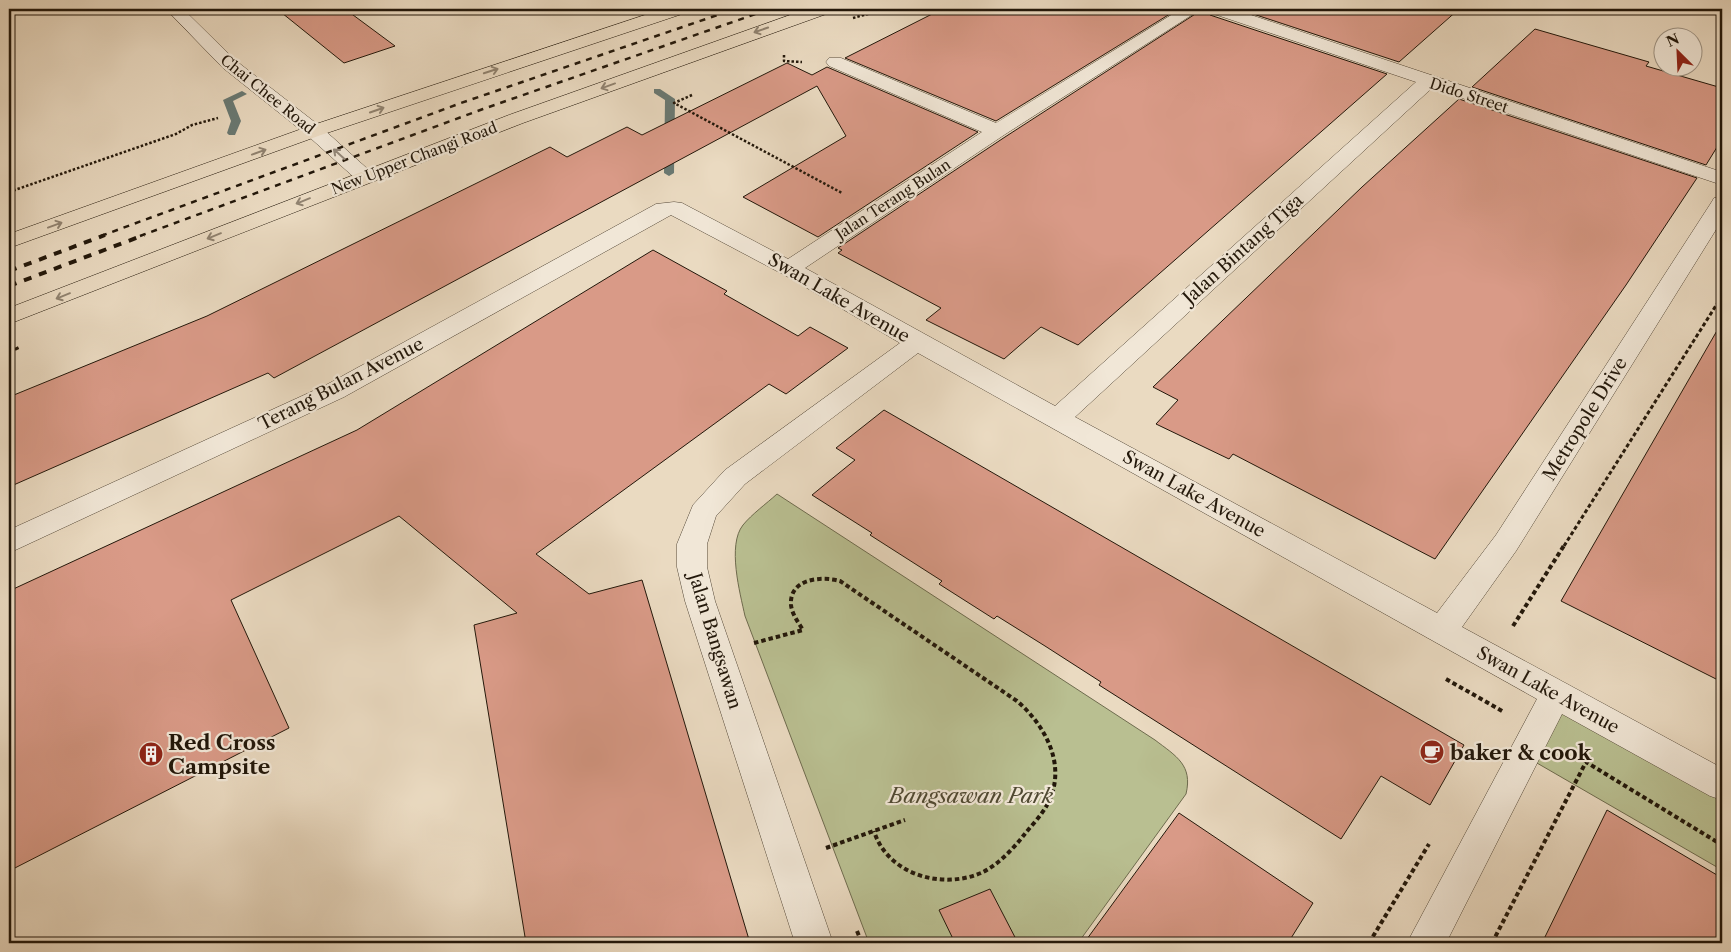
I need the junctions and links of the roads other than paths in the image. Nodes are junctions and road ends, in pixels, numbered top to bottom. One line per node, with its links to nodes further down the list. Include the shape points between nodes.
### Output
1 (174, 9): 9 (street, Chai Chee Road, via 229,64)
2 (192, 9): 9 (street, Chai Chee Road, via 245,59 295,94)
3 (679, 9): 9 (main road, one-way to 3)
4 (824, 9): 11 (main road, New Upper Changi Road, one-way to 11)
5 (1192, 9): 10 (street, Jalan Terang Bulan)
6 (1217, 9): 8 (street, Dido Street)
7 (835, 62): 10 (street)
8 (1428, 81): 12 (street, Dido Street); 19 (street, Jalan Bintang Tiga)
9 (322, 128): 11 (street, Chai Chee Road); 15 (main road, one-way to 9)
10 (997, 131): 16 (street, Jalan Terang Bulan)
11 (373, 173): 17 (main road, New Upper Changi Road, one-way to 17)
12 (1722, 179)
13 (1722, 203): 21 (street, Metropole Drive, via 1506,543)
14 (664, 209): 16 (street, Swan Lake Avenue, via 674,208); 20 (street, Terang Bulan Avenue, via 335,391)
15 (9, 241)
16 (789, 268): 18 (street, Swan Lake Avenue)
17 (9, 317)
18 (917, 342): 19 (street, Swan Lake Avenue); 24 (street, Jalan Bangsawan, via 735,477 703,512 692,544 692,567 700,601)
19 (1058, 418): 21 (street, Swan Lake Avenue)
20 (9, 542)
21 (1442, 631): 22 (street, Swan Lake Avenue)
22 (1556, 694): 23 (street, Swan Lake Avenue); 25 (street)
23 (1722, 786)
24 (814, 943)
25 (1426, 943)

